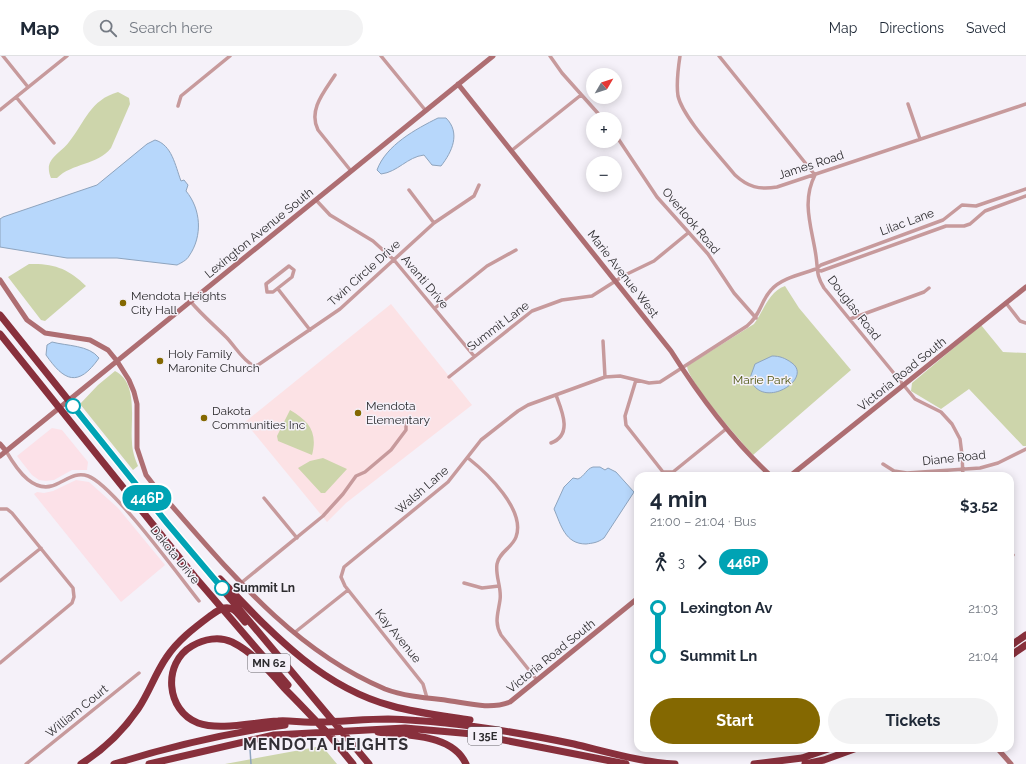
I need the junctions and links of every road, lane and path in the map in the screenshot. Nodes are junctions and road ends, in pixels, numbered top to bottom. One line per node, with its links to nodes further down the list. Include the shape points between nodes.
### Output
1 (3, 56): 11 (street)
2 (67, 56): 11 (street)
3 (230, 56): 16 (street, via 181,96)
4 (381, 56): 18 (street)
5 (493, 56): 10 (street, Lexington Avenue South)
6 (550, 56): 12 (street)
7 (680, 56): 25 (street, James Road, via 677,86 683,108 730,169 744,183 754,188 766,189)
8 (719, 56): 25 (street)
9 (335, 75): 24 (street, via 316,106 315,122 318,130)
10 (458, 84): 18 (street, Lexington Avenue South); 23 (street, Marie Avenue West)
11 (28, 87): 13 (street)
12 (582, 95): 19 (street); 23 (street)
13 (16, 97): 17 (street); 21 (street)
14 (908, 104): 20 (street)
15 (1026, 104): 20 (street, James Road)
16 (178, 106)
17 (0, 110)
18 (426, 110): 24 (street, Lexington Avenue South)
19 (597, 112)
20 (920, 140): 25 (street, James Road)
21 (54, 143)
22 (622, 144): 32 (street, Overlook Road, via 657,197)
23 (511, 151): 37 (street, Marie Avenue West)
24 (351, 171): 30 (street, Lexington Avenue South)
25 (815, 175): 35 (street, Douglas Road, via 809,191 808,207)
26 (479, 185): 31 (street, Twin Circle Drive, via 474,196)
27 (1026, 189): 35 (street, Lilac Lane, via 976,206 962,205 943,220 821,264)
28 (409, 190): 31 (street)
29 (1026, 196): 35 (street, Lilac Lane, via 985,211 970,224 946,226 822,271)
30 (316, 200): 34 (street, Avanti Drive, via 330,216 373,241); 41 (street, Lexington Avenue South)
31 (434, 223): 34 (street, Twin Circle Drive)
32 (688, 233): 37 (street, Summit Lane, via 654,260); 45 (street, Overlook Road, via 708,254 734,293)
33 (516, 250): 43 (street, via 487,266)
34 (394, 260): 43 (street, Avanti Drive); 48 (street, Twin Circle Drive, via 340,309)
35 (816, 269): 45 (street, Lilac Lane, via 780,282 771,290); 46 (street, Douglas Road, via 817,277 824,288)
36 (0, 280): 52 (street, Victoria Road South, via 27,320 45,333 90,340 108,350)
37 (615, 281): 51 (street, Summit Lane, via 592,296 562,300 532,310); 53 (street, Marie Avenue West)
38 (1026, 287): 42 (street, Victoria Road South)
39 (930, 288): 46 (street)
40 (278, 289): 40 (street, via 292,277 294,270 291,267 287,267 266,284 267,292); 48 (street)
41 (191, 302): 48 (street, Twin Circle Drive, via 254,366); 52 (street, Lexington Avenue South)
42 (1006, 303): 47 (street, via 1020,321); 57 (street, Victoria Road South)
43 (435, 308): 51 (street, Avanti Drive)
44 (0, 315): 59 (highway, MN 62)
45 (756, 318): 53 (street, Lilac Lane)
46 (850, 319): 57 (street, Douglas Road)
47 (1026, 323)
48 (310, 330)
49 (0, 334): 60 (highway, MN 62)
50 (602, 341): 55 (street)
51 (474, 356): 54 (street, Summit Lane)
52 (117, 361): 59 (street, Lexington Avenue South); 81 (street, Victoria Road South, via 134,392 137,404 137,448 146,475)
53 (681, 367): 56 (street, Walsh Lane, via 660,382); 62 (street, Marie Avenue West)
54 (449, 376)
55 (605, 377): 56 (street, Walsh Lane, via 620,376); 58 (street, Walsh Lane)
56 (636, 380): 62 (street, via 625,416 626,425 663,472 673,472)
57 (903, 385): 70 (street, Douglas Road, via 915,399 941,412 952,424 960,439); 72 (street, Victoria Road South)
58 (556, 395): 63 (street, via 565,426 562,435); 68 (street, Walsh Lane, via 518,411 481,440)
59 (69, 401): 60 (street, Lexington Avenue South); 77 (highway, MN 62)
60 (59, 408): 66 (street, Lexington Avenue South); 87 (highway, MN 62)
61 (379, 423): 78 (street, via 400,420 406,424 406,430 392,450 365,472 356,476 323,516)
62 (726, 429): 71 (street, Marie Avenue West, via 747,454)
63 (551, 443)
64 (0, 444): 66 (street)
65 (1026, 449): 70 (street, Diane Road, via 998,463)
66 (6, 452): 67 (street, Lexington Avenue South); 85 (street, Dakota Drive, via 25,478 37,486 53,486 77,475 88,476 103,486 118,500)
67 (0, 456)
68 (468, 458): 83 (street, via 482,470 513,507 518,518 516,538 497,562); 84 (street, Walsh Lane, via 448,482 344,567 341,576)
69 (883, 464): 73 (street, Diane Road)
70 (963, 469): 74 (street, Diane Road)
71 (767, 472)
72 (795, 472)
73 (900, 472)
74 (920, 472)
75 (264, 498): 78 (street)
76 (2, 508): 79 (street, via 12,513)
77 (167, 523): 94 (highway, MN 62); 101 (highway, via 286,646 332,680 359,694 392,706 489,724)
78 (297, 538): 81 (street)
79 (41, 548): 80 (street); 93 (street, via 73,588 72,603)
80 (0, 581)
81 (241, 583): 88 (street, Victoria Road South)
82 (464, 584): 83 (street, via 482,588)
83 (499, 586): 96 (street, via 500,599 496,617 498,628)
84 (348, 590): 88 (street); 97 (street, Kay Avenue, via 423,684)
85 (200, 601)
86 (634, 601): 96 (street, Victoria Road South)
87 (222, 608): 94 (highway, via 235,611); 98 (highway, MN 62); 106 (highway, via 173,648 138,709 124,728 107,745)
88 (294, 633): 97 (street, Victoria Road South, via 330,660 387,690)
89 (1026, 635): 90 (highway)
90 (1014, 643)
91 (1026, 645): 92 (highway)
92 (1014, 653)
93 (0, 663)
94 (286, 663): 110 (highway, MN 62)
95 (139, 673): 105 (street, William Court)
96 (537, 680): 97 (street, Victoria Road South, via 510,702 498,707)
97 (427, 698)
98 (314, 717): 99 (highway, via 256,658 231,642 213,639 201,641 189,647 174,667 171,679 176,704 184,714 197,723 211,726); 109 (highway)
99 (300, 722): 101 (highway, I 35E, via 386,719 430,721); 107 (highway, I 35E, via 237,732)
100 (342, 730): 108 (highway, I 35E, via 274,734); 111 (highway, via 430,738 457,750); 112 (highway, I 35E, via 405,728 473,734)
101 (524, 734): 113 (highway, I 35E)
102 (819, 752): 114 (highway, via 802,758)
103 (846, 752): 115 (highway)
104 (1000, 752): 116 (street)
105 (26, 764)
106 (81, 764)
107 (114, 764)
108 (149, 764)
109 (353, 764)
110 (369, 764)
111 (466, 764)
112 (626, 764)
113 (675, 764)
114 (754, 764)
115 (805, 764)
116 (1011, 764)

